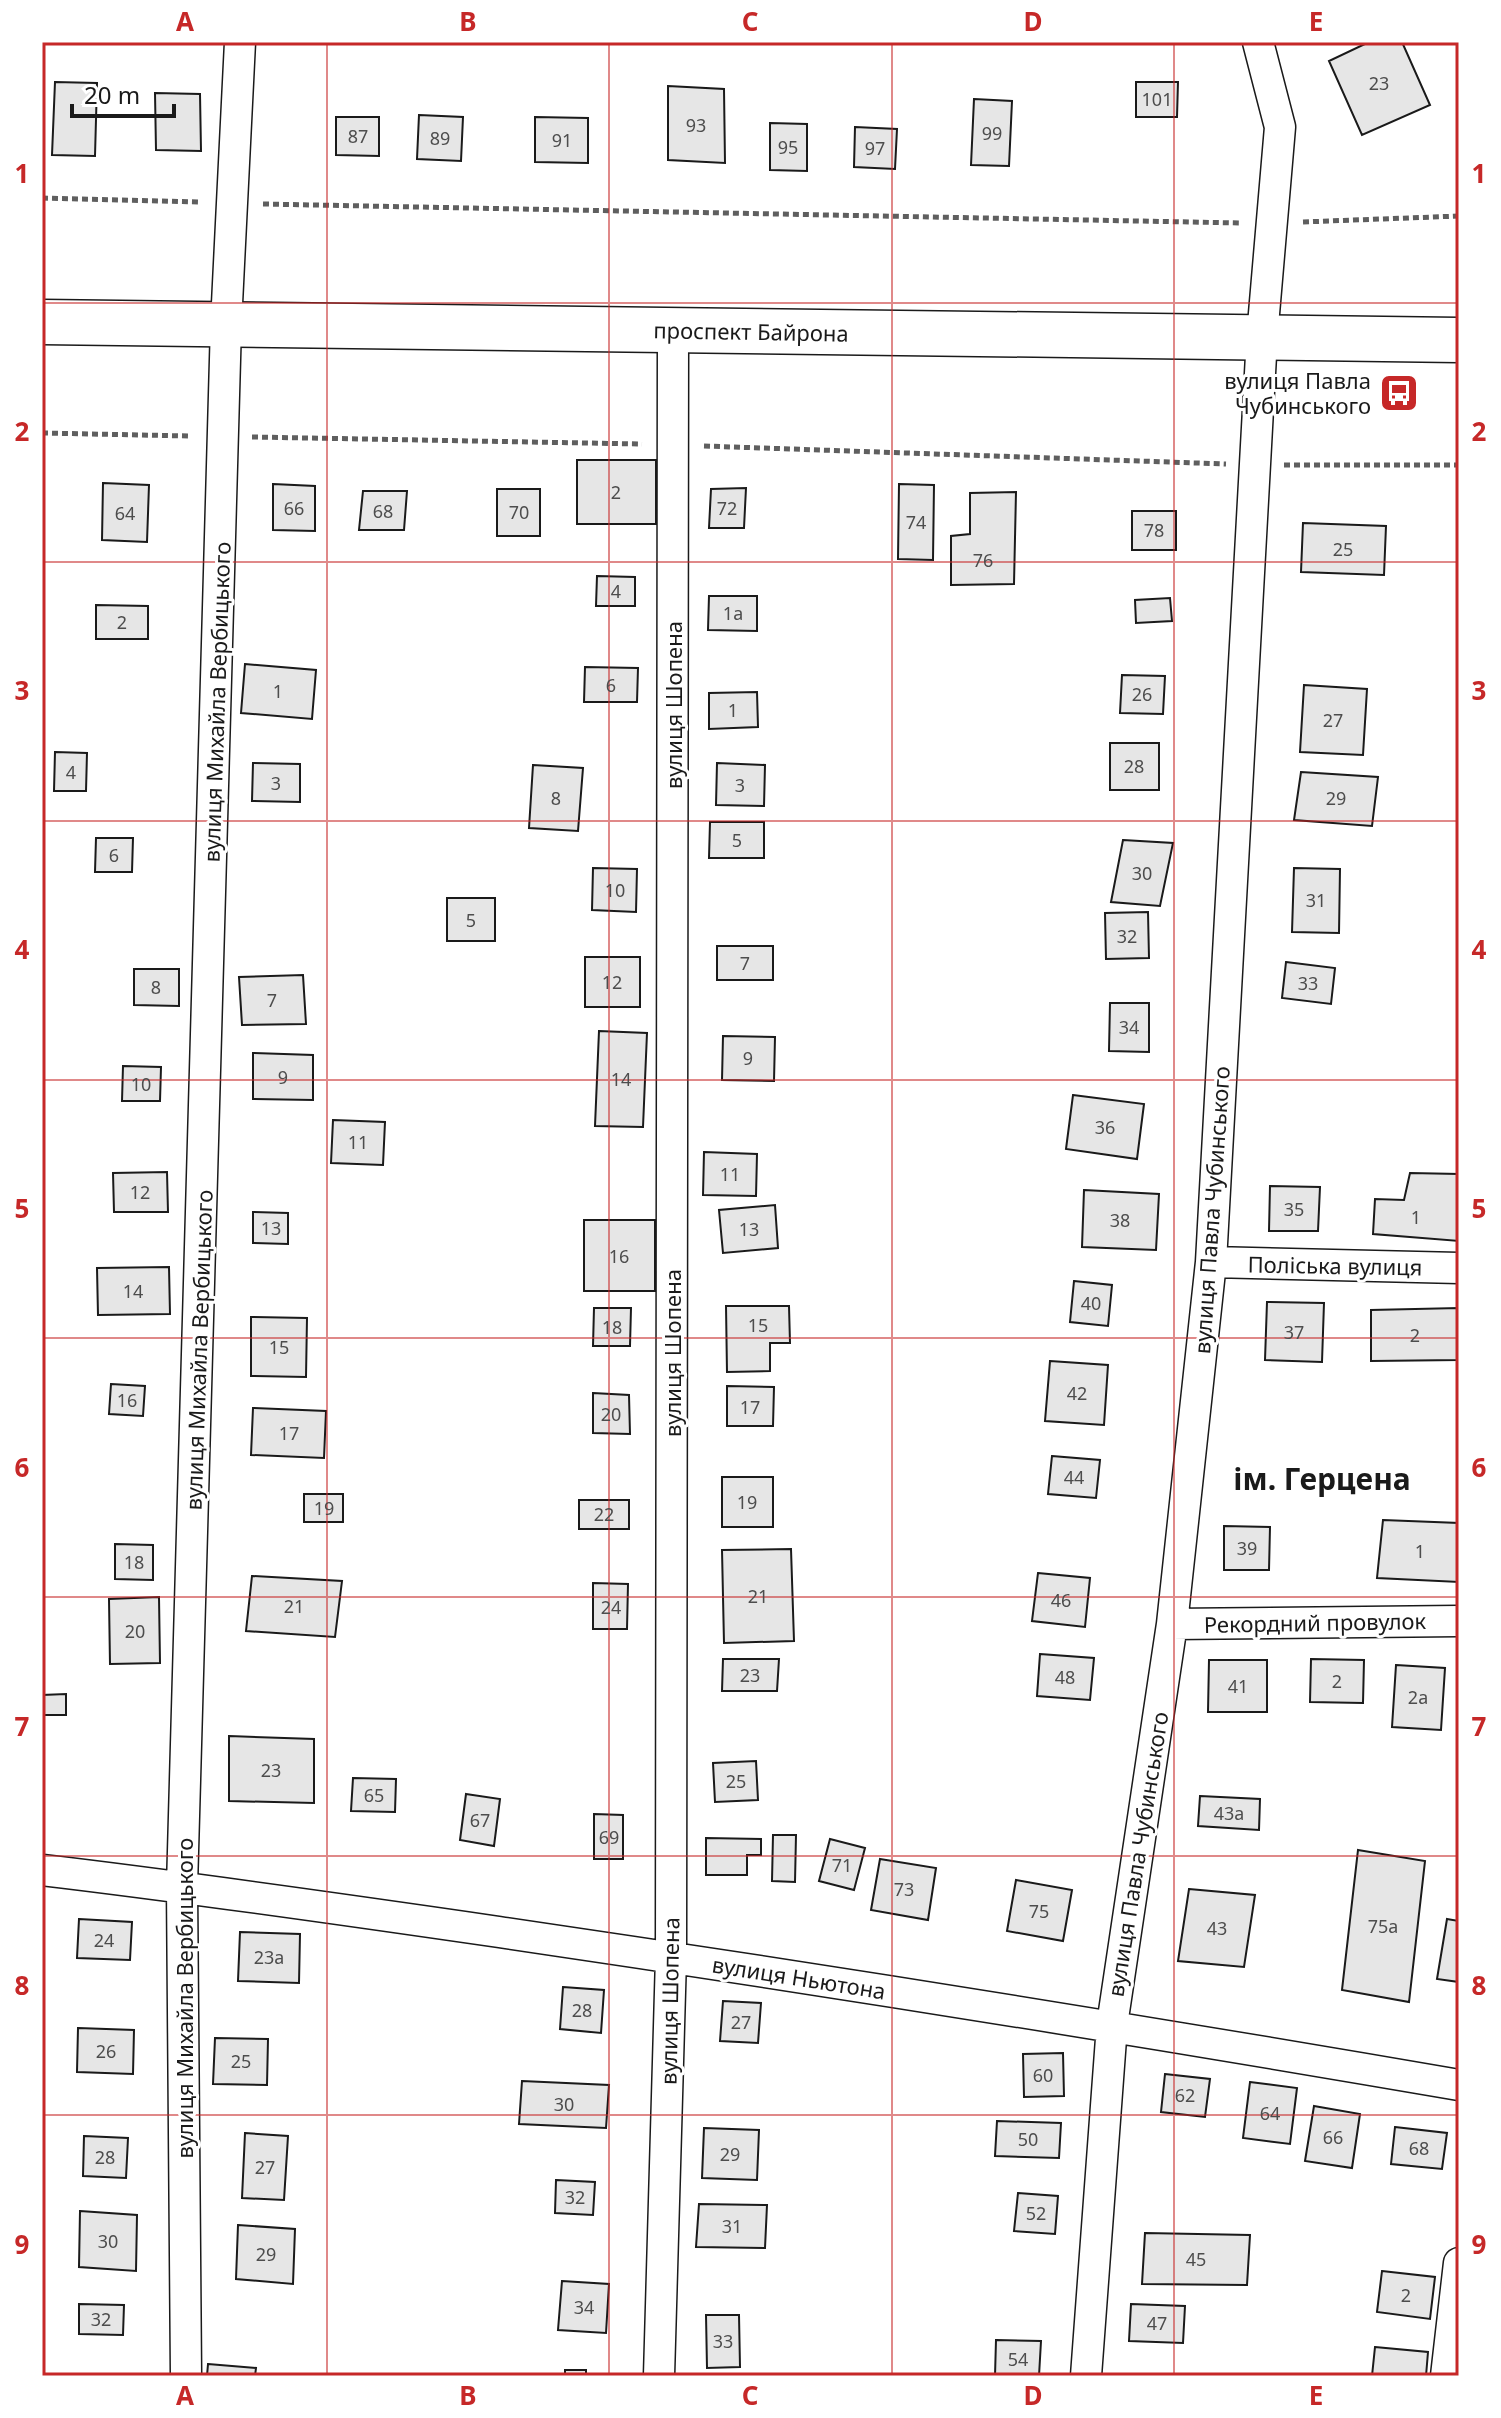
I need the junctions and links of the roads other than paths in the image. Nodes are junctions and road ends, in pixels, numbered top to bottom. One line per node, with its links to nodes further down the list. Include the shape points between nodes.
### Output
1 (240, 42): 4 (street, вулиця Михайла Вербицького)
2 (1258, 42): 6 (street, вулиця Павла Чубинського, via 1280,127)
3 (42, 322): 4 (main road, проспект Байрона)
4 (226, 324): 5 (main road, проспект Байрона); 13 (street, вулиця Михайла Вербицького)
5 (673, 330): 6 (main road, проспект Байрона); 14 (street, вулиця Шопена)
6 (1262, 337): 7 (main road, проспект Байрона); 8 (street, вулиця Павла Чубинського)
7 (1459, 340)
8 (1211, 1262): 9 (street, Поліська вулиця); 11 (street, вулиця Павла Чубинського)
9 (1459, 1268)
10 (1459, 1621): 11 (street, Рекордний провулок)
11 (1172, 1624): 15 (street, вулиця Павла Чубинського)
12 (42, 1870): 13 (street, вулиця Ньютона)
13 (182, 1887): 14 (street, вулиця Ньютона); 18 (street, вулиця Михайла Вербицького)
14 (671, 1957): 15 (street, вулиця Ньютона); 19 (street, вулиця Шопена)
15 (1112, 2025): 16 (street, вулиця Ньютона); 20 (street, вулиця Павла Чубинського)
16 (1459, 2085)
17 (1459, 2263): 21 (street)
18 (186, 2376)
19 (659, 2376)
20 (1086, 2376)
21 (1446, 2376)

